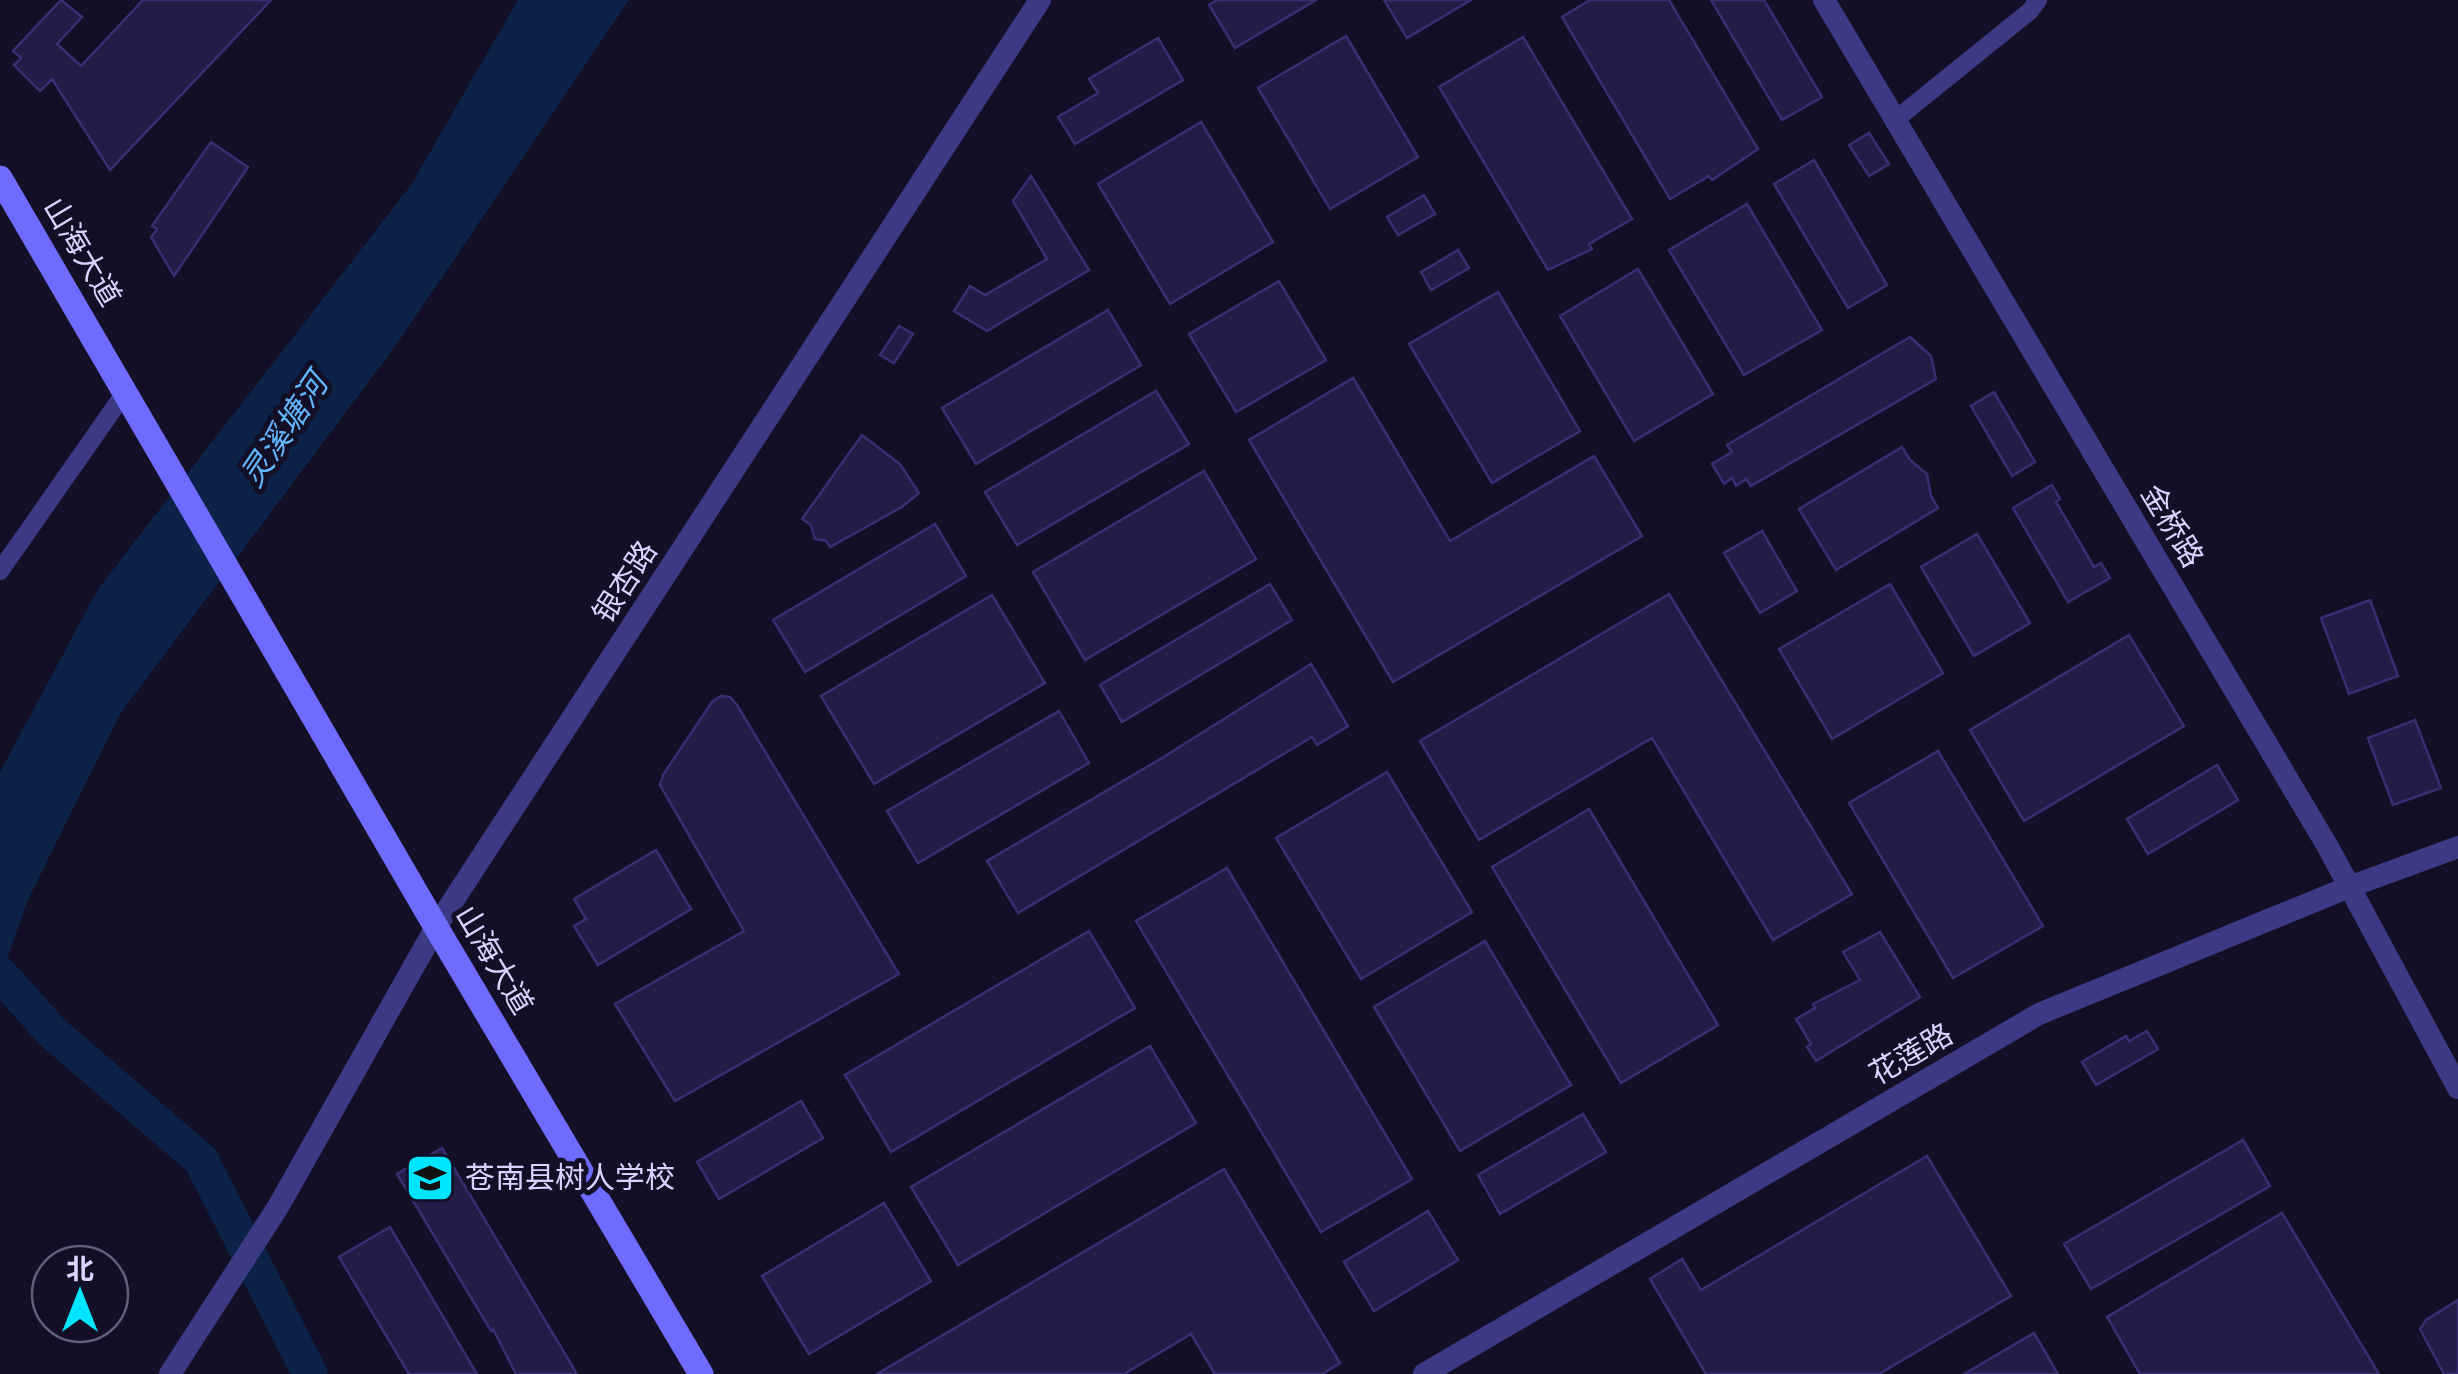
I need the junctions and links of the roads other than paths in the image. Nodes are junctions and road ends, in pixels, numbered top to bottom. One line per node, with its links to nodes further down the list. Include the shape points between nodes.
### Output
1 (1040, 0): 10 (street, 银杏路)
2 (1824, 0): 4 (street, 金桥路)
3 (2038, 0): 4 (street)
4 (1895, 120): 9 (street, 金桥路)
5 (0, 178): 6 (main road, 山海大道)
6 (126, 390): 7 (street); 10 (main road, 山海大道)
7 (0, 571)
8 (2458, 847): 9 (street, 花莲路)
9 (2349, 887): 11 (street, 金桥路); 14 (street, 花莲路, via 2040,1014)
10 (436, 927): 12 (street, 银杏路, via 278,1207); 13 (main road, 山海大道)
11 (2458, 1088)
12 (170, 1374)
13 (702, 1374)
14 (1424, 1374)

